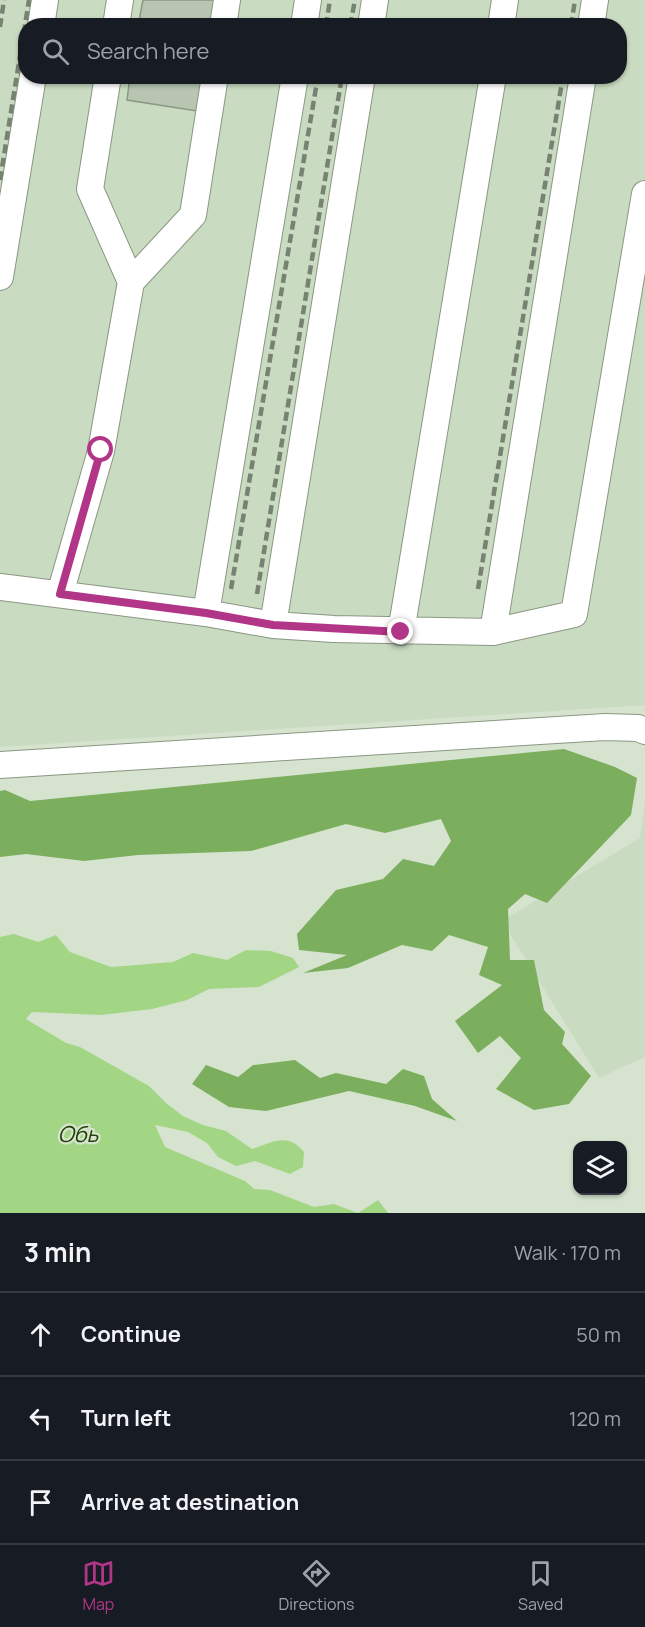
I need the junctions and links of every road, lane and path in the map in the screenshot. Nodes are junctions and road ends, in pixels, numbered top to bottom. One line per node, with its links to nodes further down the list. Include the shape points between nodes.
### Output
1 (45, 0): 8 (lane)
2 (120, 0): 9 (lane)
3 (227, 0): 10 (lane)
4 (308, 0): 11 (lane)
5 (375, 0): 12 (lane)
6 (505, 0): 13 (lane)
7 (595, 0): 14 (lane)
8 (42, 18)
9 (117, 18)
10 (224, 18)
11 (305, 18)
12 (372, 18)
13 (502, 18)
14 (592, 18)
15 (32, 84): 23 (lane)
16 (107, 84): 24 (lane, via 90,189)
17 (214, 84): 24 (lane, via 193,215)
18 (294, 84): 27 (lane)
19 (361, 84): 28 (lane)
20 (491, 84): 29 (lane)
21 (582, 84): 30 (lane)
22 (645, 194): 30 (lane, via 574,614)
23 (0, 277)
24 (131, 282): 26 (lane, via 101,450)
25 (0, 588): 26 (lane)
26 (60, 594): 27 (lane)
27 (206, 613): 28 (lane)
28 (273, 625): 29 (lane)
29 (401, 632): 30 (lane)
30 (493, 632)
31 (645, 731): 32 (lane, via 604,727)
32 (0, 765)

